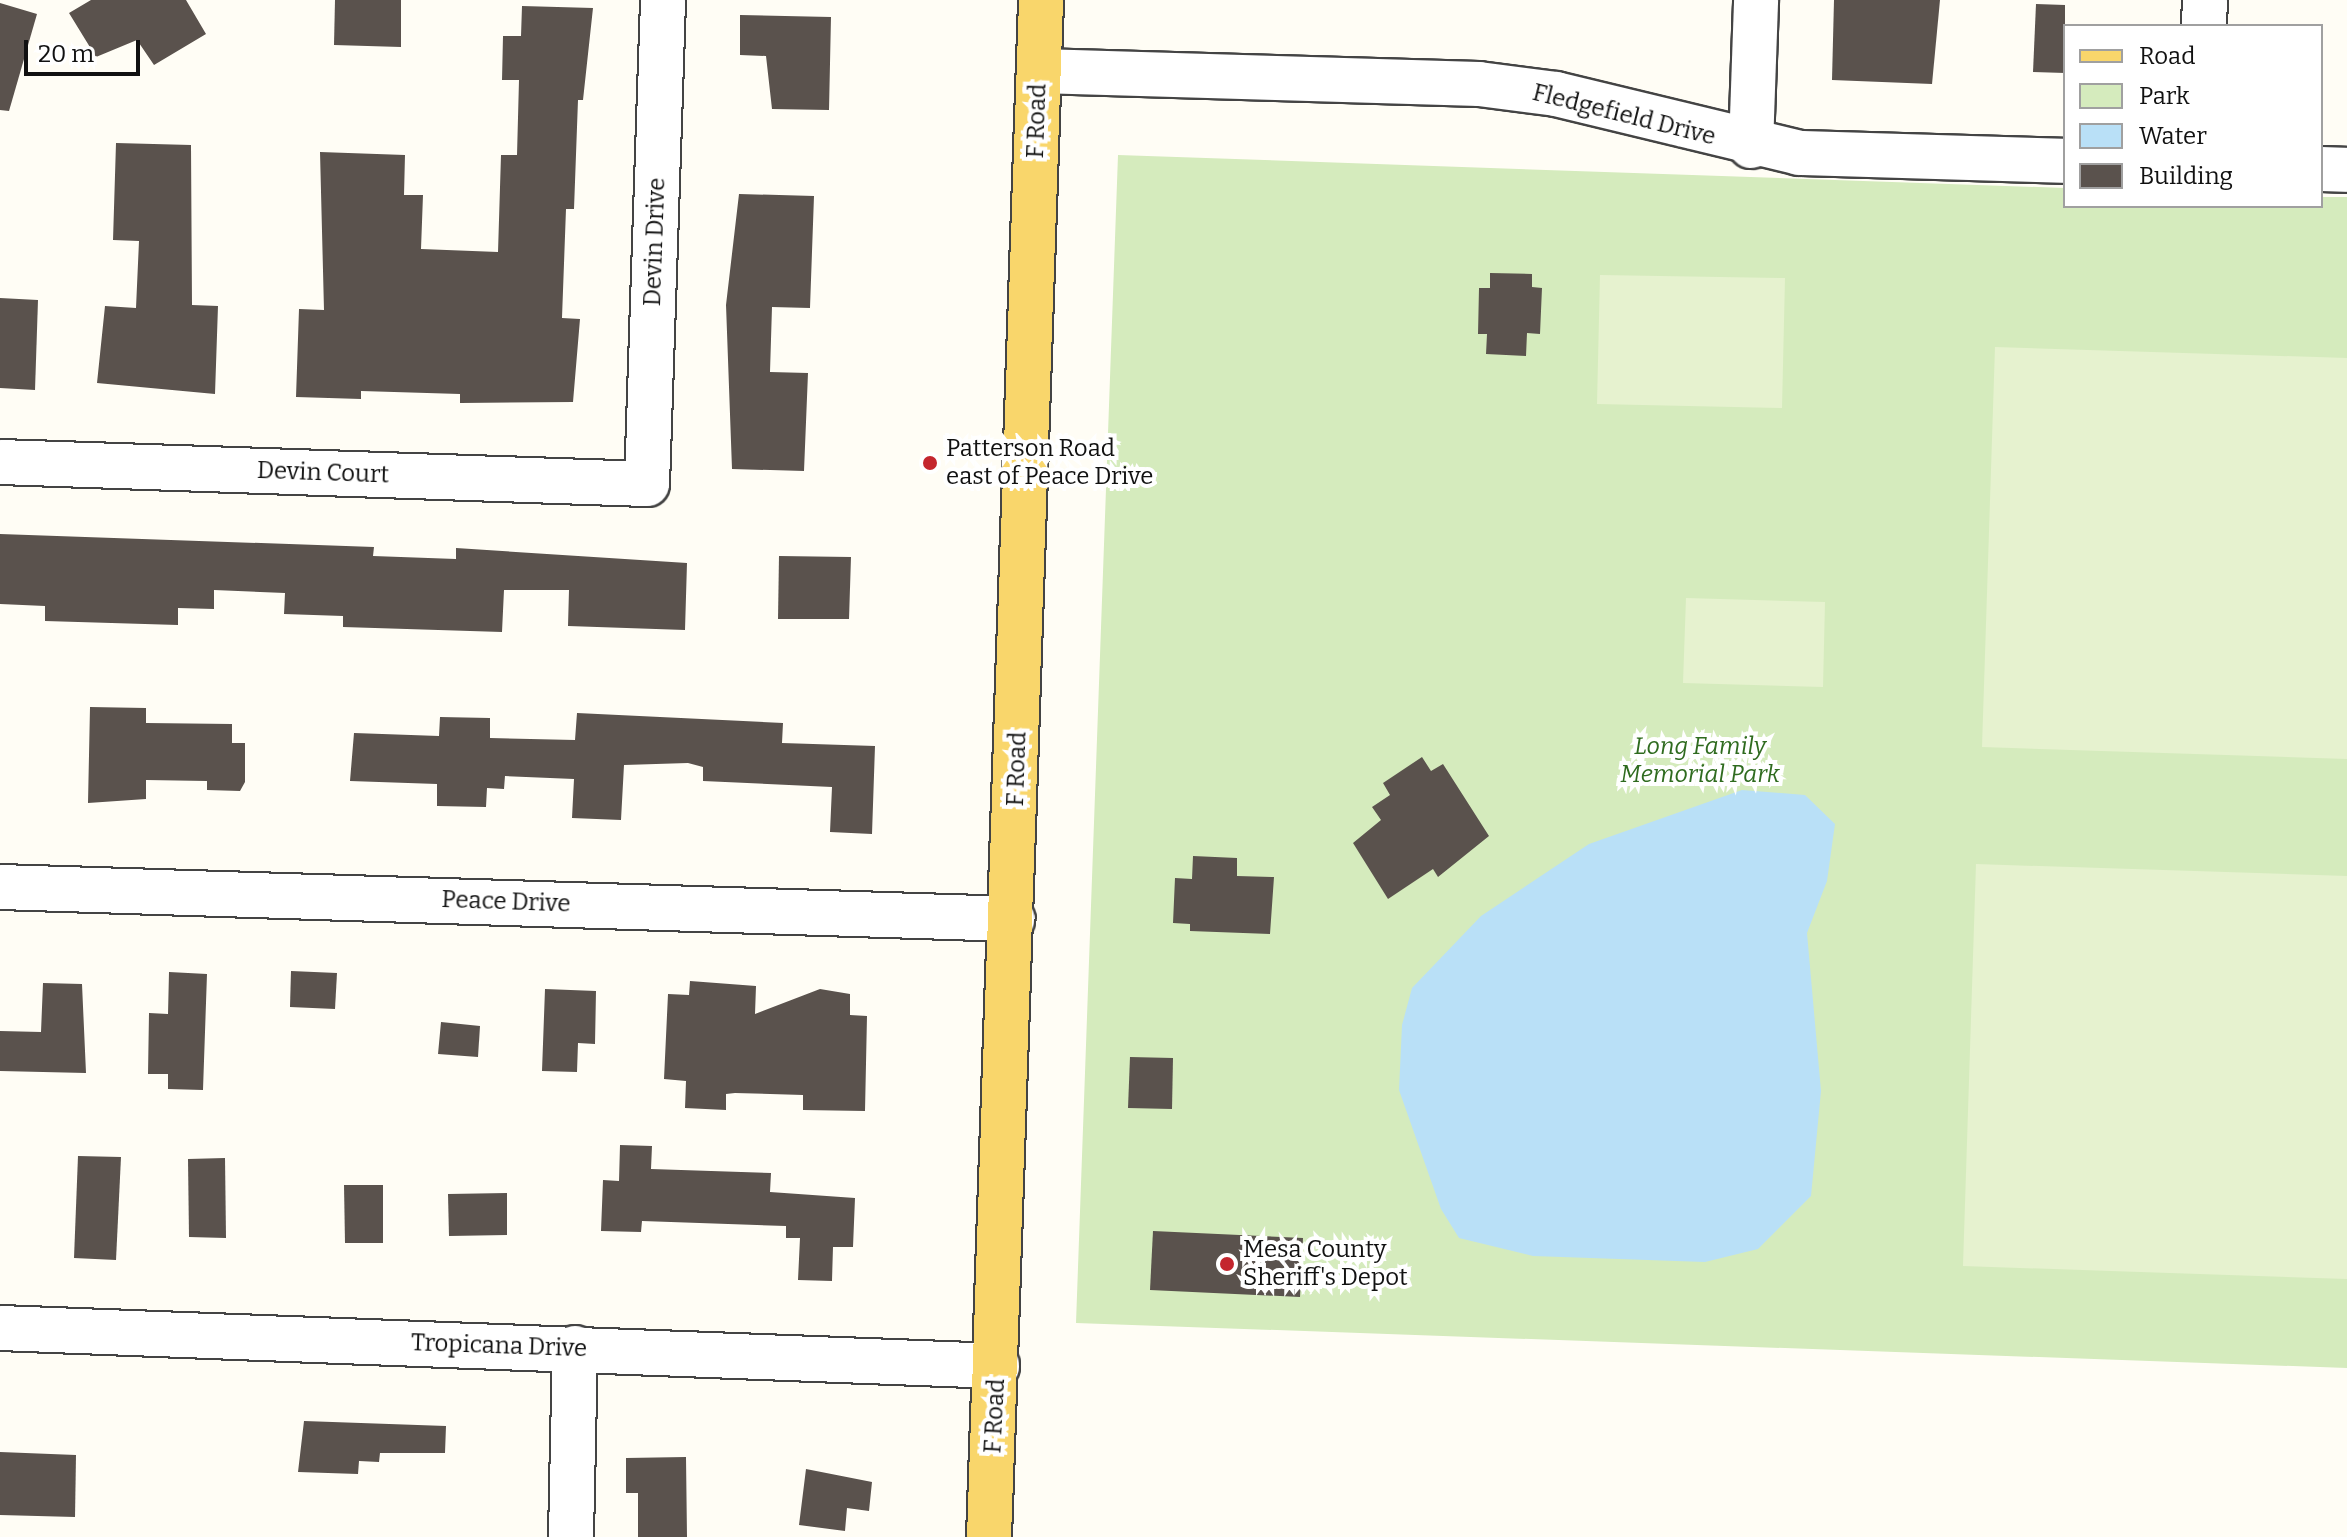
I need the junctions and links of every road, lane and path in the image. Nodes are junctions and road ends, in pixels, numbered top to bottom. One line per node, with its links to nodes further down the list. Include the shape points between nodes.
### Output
1 (663, 0): 12 (street, Devin Drive)
2 (1041, 0): 6 (main road, F Road)
3 (1756, 0): 7 (street)
4 (2205, 0): 5 (street)
5 (2204, 24)
6 (1039, 71): 7 (street, Fledgefield Drive, via 1479,84 1556,94); 14 (main road, F Road)
7 (1751, 146): 8 (street, Fledgefield Drive)
8 (2063, 161)
9 (2323, 169): 10 (street)
10 (2347, 170)
11 (0, 462): 12 (street, Devin Court)
12 (647, 484)
13 (0, 887): 14 (street, Peace Drive)
14 (1012, 919): 17 (main road, F Road)
15 (0, 1328): 16 (street, Tropicana Drive)
16 (575, 1348): 17 (street, Tropicana Drive); 18 (street)
17 (997, 1366): 19 (main road, F Road)
18 (571, 1537)
19 (989, 1537)

